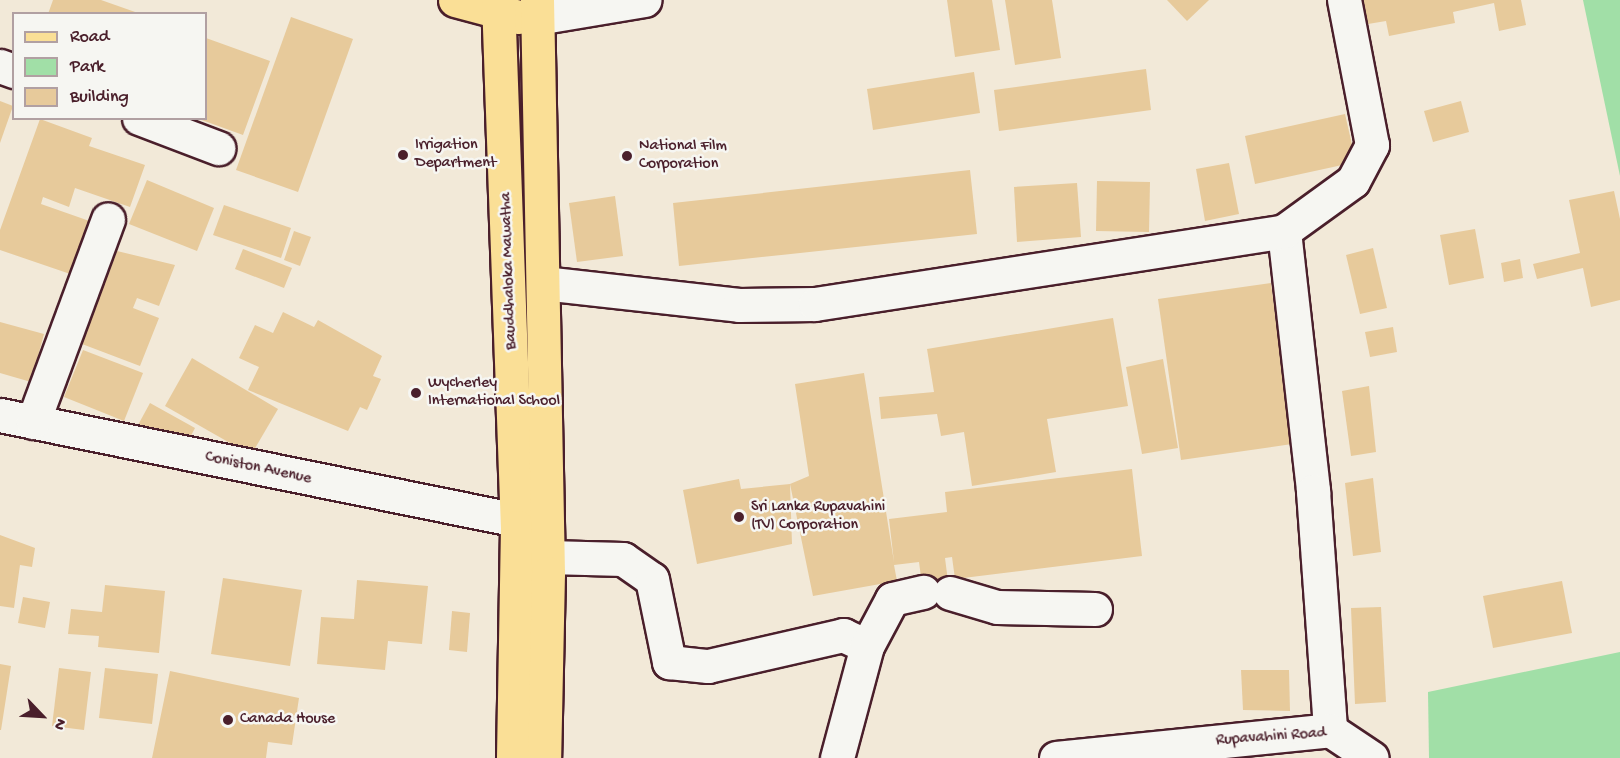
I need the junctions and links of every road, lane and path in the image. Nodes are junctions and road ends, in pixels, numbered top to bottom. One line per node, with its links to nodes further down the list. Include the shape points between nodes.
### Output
1 (455, 0): 4 (main road)
2 (644, 0): 5 (street)
3 (1344, 0): 9 (street, via 1372,145 1353,181)
4 (498, 7): 5 (main road); 13 (main road, Bauddhaloka Mawatha)
5 (537, 9): 10 (main road, Bauddhaloka Mawatha)
6 (144, 120): 7 (street)
7 (218, 148)
8 (108, 219): 12 (street)
9 (1284, 231): 10 (street, via 815,304 739,305); 17 (street, via 1313,491)
10 (543, 283): 14 (main road, Bauddhaloka Mawatha)
11 (0, 415): 12 (street, Coniston Avenue)
12 (33, 422): 13 (street, Coniston Avenue)
13 (517, 520): 18 (main road, Bauddhaloka Mawatha)
14 (548, 557): 16 (street, via 623,559 651,579 669,662 708,666 843,635); 19 (main road, Bauddhaloka Mawatha)
15 (1095, 609): 16 (street, via 997,607 936,592 892,599)
16 (867, 646): 20 (street)
17 (1330, 730): 21 (street, Rupavahini Road); 22 (street, Rupavahini Road)
18 (513, 758)
19 (544, 758)
20 (837, 758)
21 (1056, 758)
22 (1372, 758)

